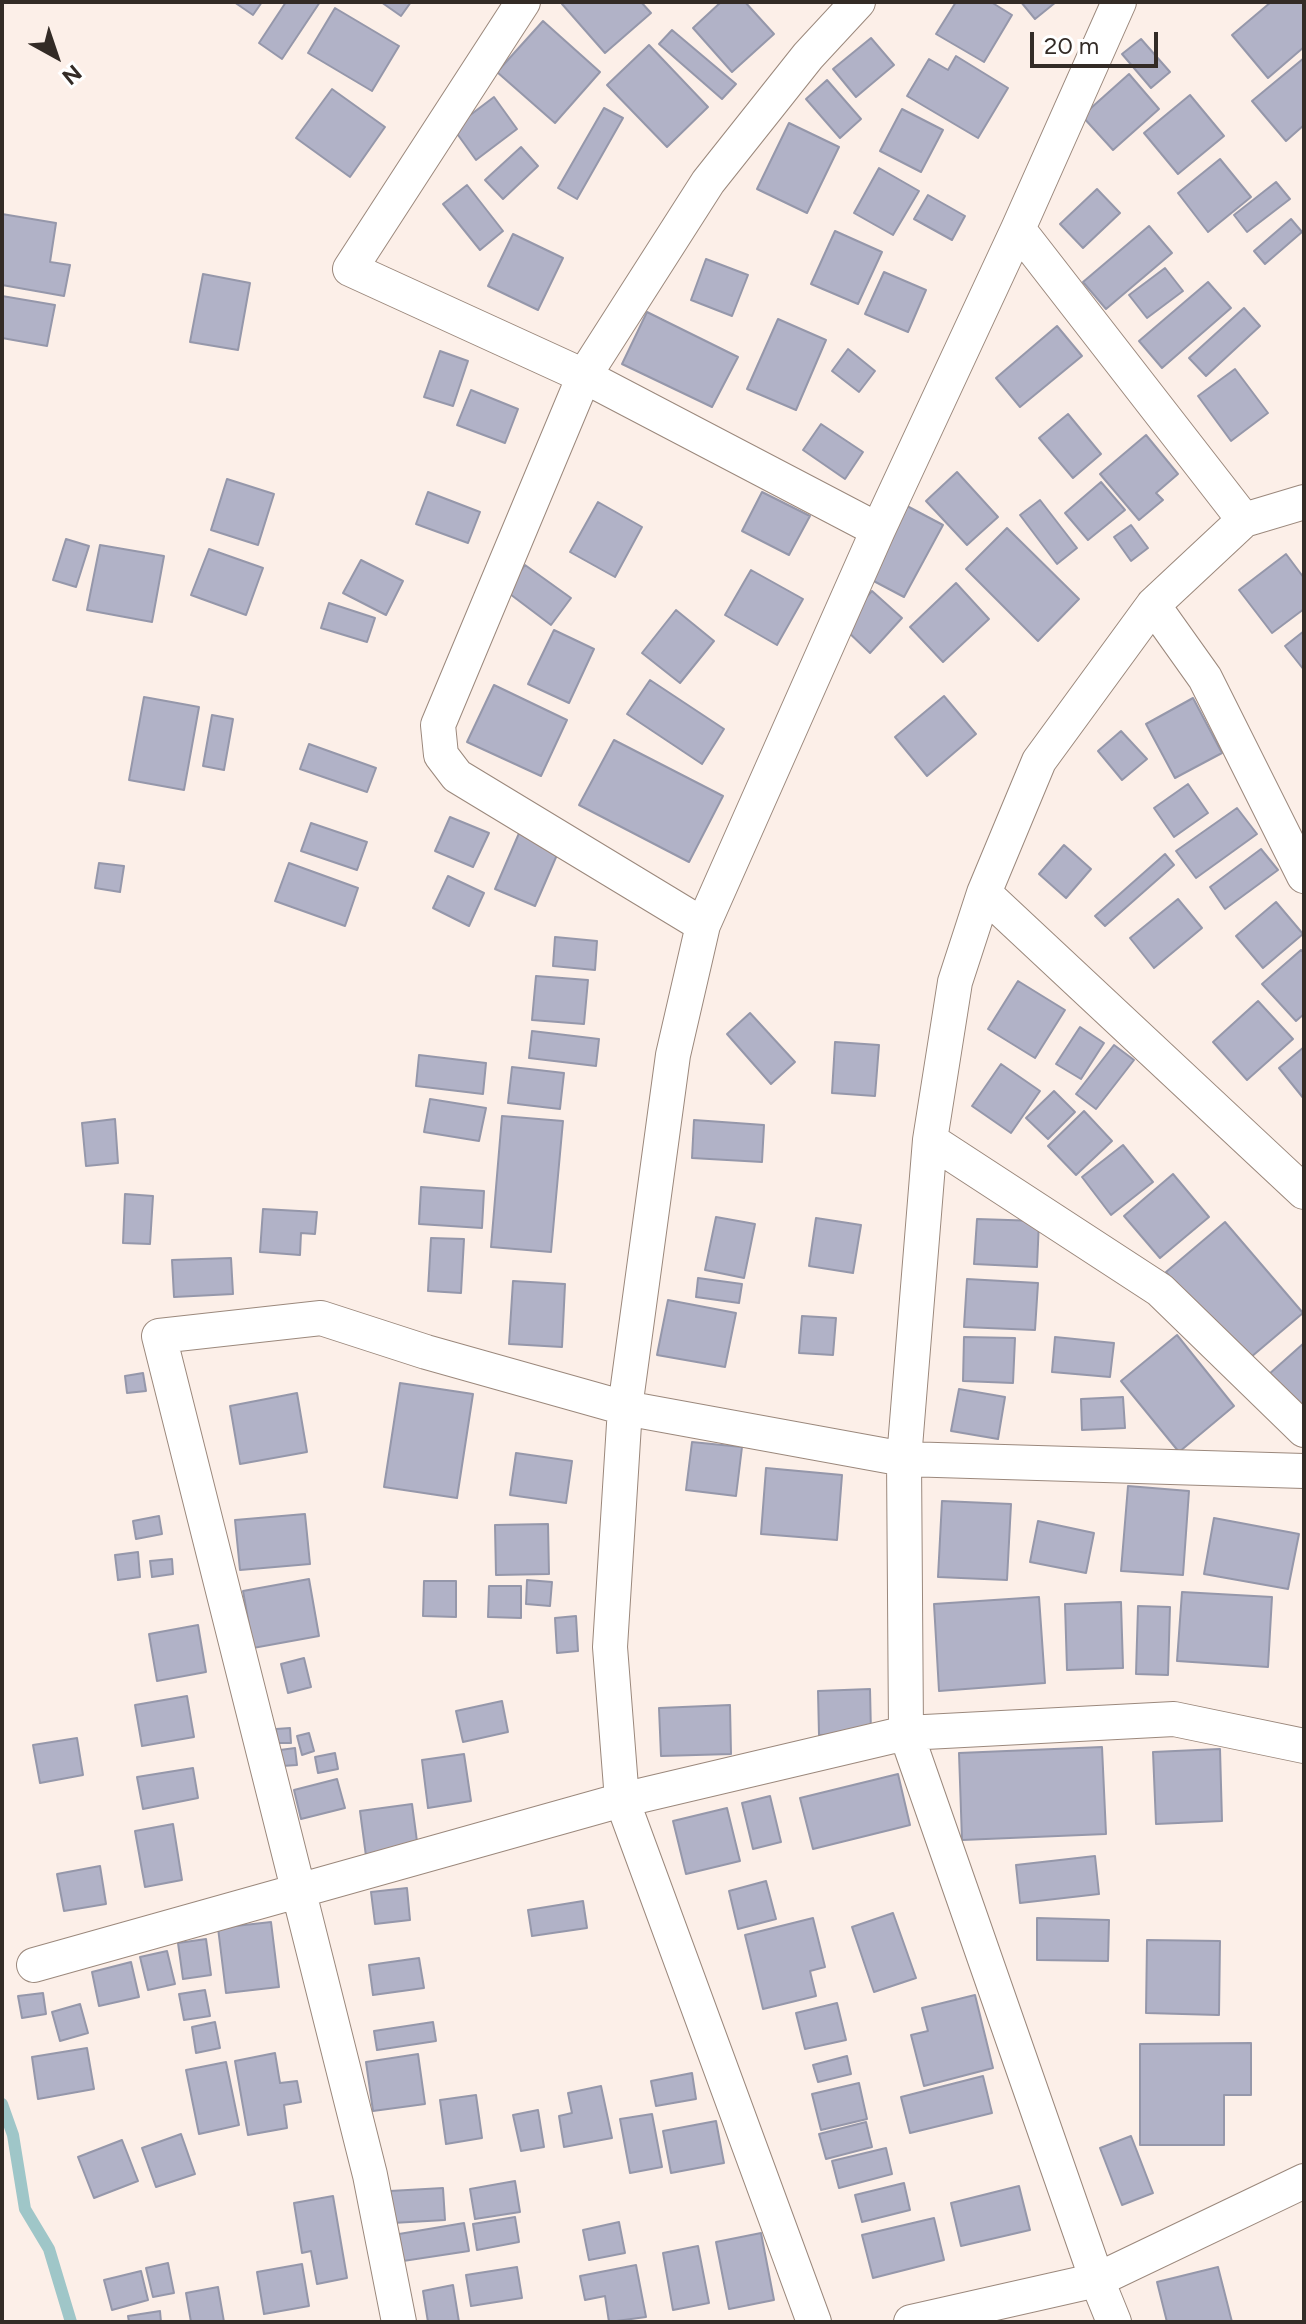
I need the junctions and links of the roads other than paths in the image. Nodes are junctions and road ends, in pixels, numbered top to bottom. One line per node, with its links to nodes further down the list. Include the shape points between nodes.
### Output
1 (523, 2): 5 (street, via 350,269)
2 (858, 2): 5 (street, via 708,182)
3 (1119, 2): 4 (street)
4 (1018, 229): 7 (street); 8 (street)
5 (584, 376): 8 (street); 12 (street, via 438,725 441,755 457,776)
6 (1304, 502): 7 (street)
7 (1244, 520): 9 (street)
8 (878, 530): 12 (street)
9 (1153, 605): 10 (street, via 1205,678); 11 (street, via 1039,761)
10 (1304, 876)
11 (984, 893): 13 (street, via 955,982); 14 (street)
12 (703, 925): 15 (street, via 673,1055)
13 (930, 1140): 16 (street, via 1160,1290); 17 (street)
14 (1304, 1192)
15 (625, 1408): 17 (street); 21 (street, via 610,1647); 22 (street, via 321,1318 159,1336)
16 (1304, 1430)
17 (904, 1459): 18 (street); 19 (street)
18 (1304, 1471)
19 (906, 1733): 20 (street, via 1174,1719); 21 (street); 25 (street)
20 (1304, 1746)
21 (622, 1800): 22 (street); 27 (street)
22 (299, 1889): 23 (street); 26 (street, via 370,2175)
23 (34, 1965)
24 (1304, 2181): 25 (street)
25 (1097, 2280): 28 (street); 29 (street)
26 (399, 2322)
27 (814, 2322)
28 (911, 2322)
29 (1114, 2322)

